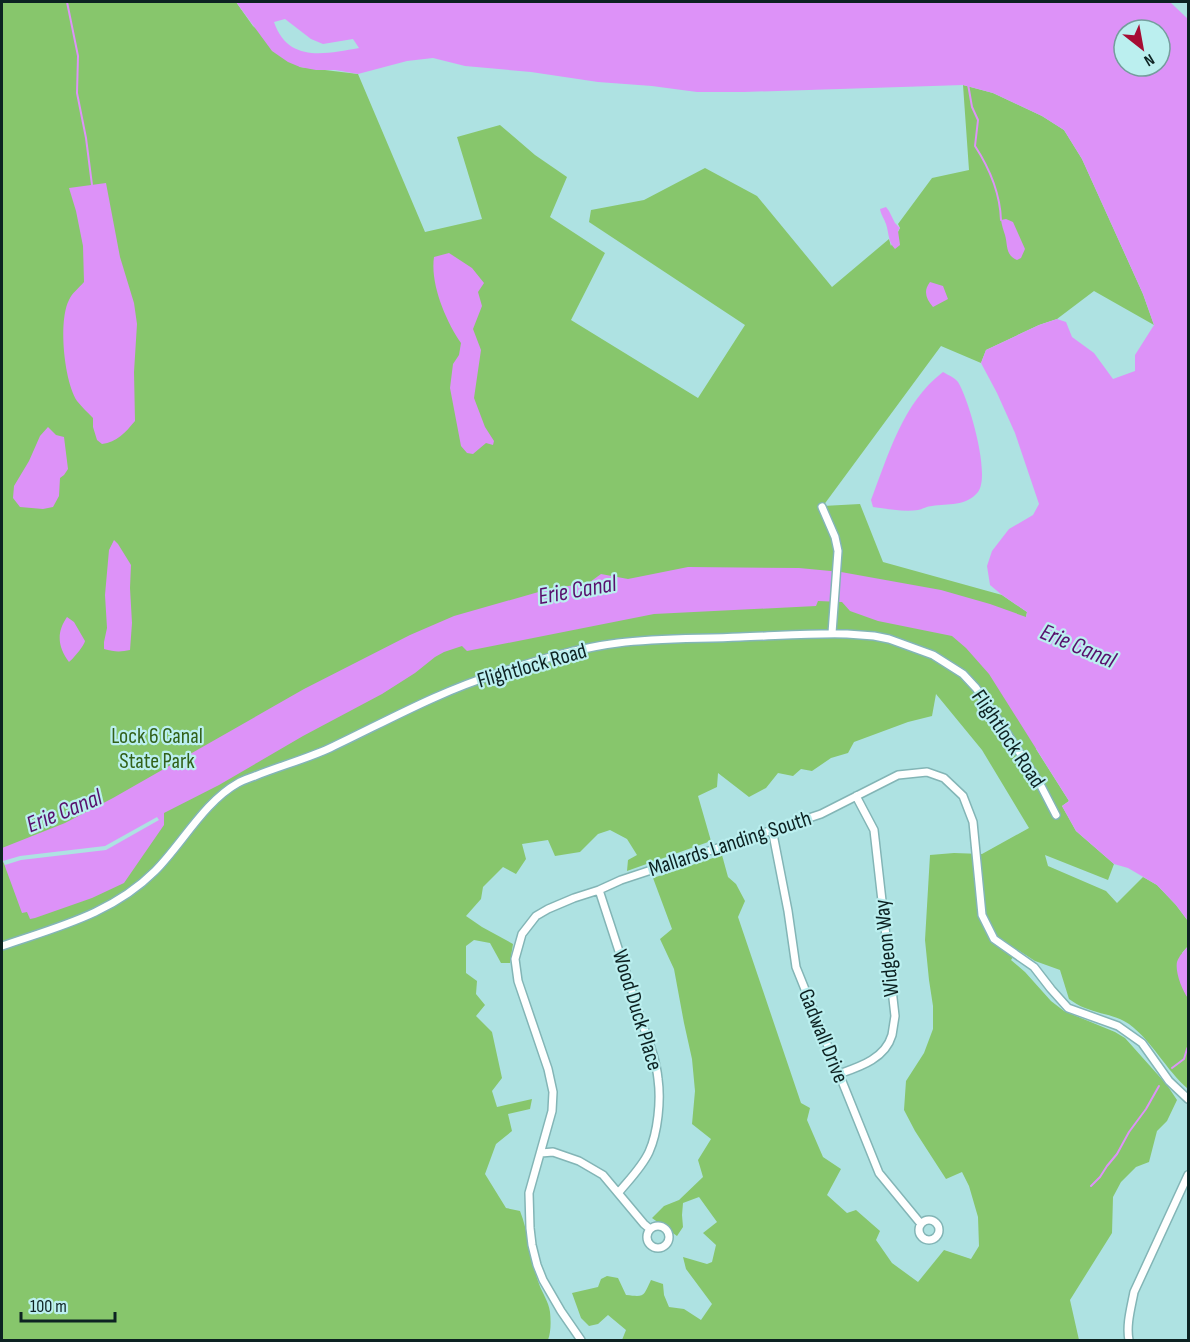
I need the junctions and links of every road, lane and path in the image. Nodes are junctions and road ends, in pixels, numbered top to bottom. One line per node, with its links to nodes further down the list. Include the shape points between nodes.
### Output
1 (822, 507): 2 (street, via 838,551)
2 (832, 633): 4 (street, Flightlock Road, via 889,639 933,655 963,674 1001,724); 7 (street, Flightlock Road, via 616,643 495,674 442,694 315,754 238,783 216,800 154,872 125,897 85,918)
3 (856, 796): 5 (street, Mallards Landing South, via 821,814); 8 (street, Widgeon Way, via 874,830 895,1016 885,1049 873,1060); 9 (street, Mallards Landing South, via 898,775 927,772 944,778 963,796 973,822 982,915 994,939 1034,967 1068,1008 1118,1026 1142,1043)
4 (1056, 814)
5 (772, 829): 6 (street, Mallards Landing South); 8 (street, Gadwall Drive, via 796,967)
6 (598, 890): 10 (street, Mallards Landing South, via 536,916 517,948 518,981 553,1092); 12 (street, Wood Duck Place, via 658,1079 656,1132 650,1151)
7 (2, 946)
8 (839, 1074): 13 (street, Gadwall Drive, via 879,1173)
9 (1188, 1099)
10 (541, 1153): 12 (street, via 553,1152 579,1161 603,1175); 15 (street, Mallards Landing South, via 529,1193 532,1245 543,1280)
11 (1188, 1174): 16 (street, via 1134,1292)
12 (619, 1192): 14 (street)
13 (921, 1224)
14 (650, 1229)
15 (581, 1341)
16 (1129, 1341)

